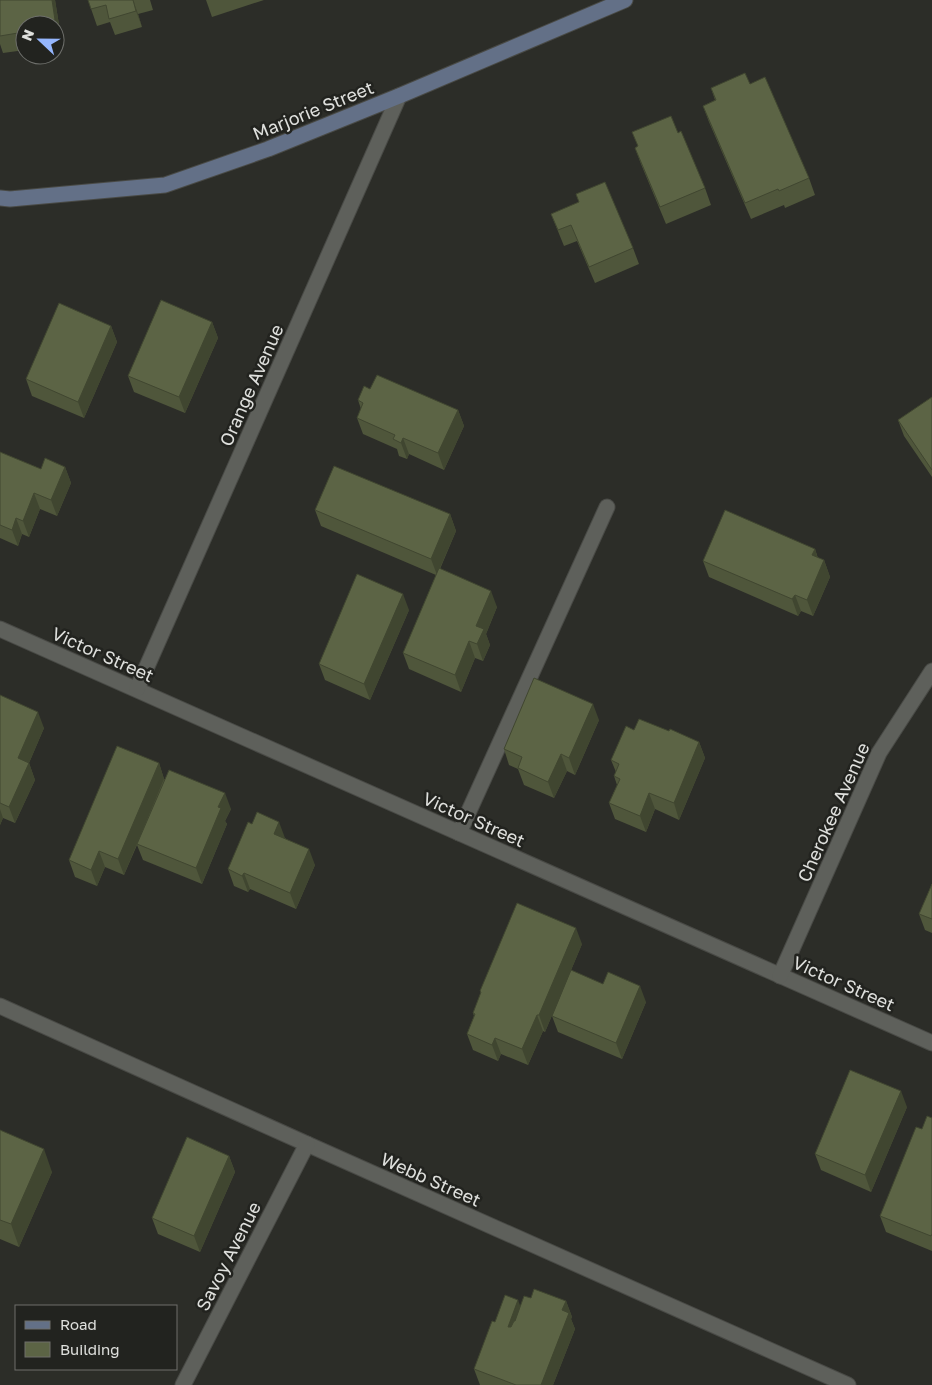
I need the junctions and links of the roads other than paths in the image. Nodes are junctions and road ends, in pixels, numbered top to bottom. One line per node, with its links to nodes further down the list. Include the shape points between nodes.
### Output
1 (625, 0): 2 (street, Marjorie Street)
2 (399, 96): 3 (street, Marjorie Street, via 268,149 165,184); 7 (street, Orange Avenue)
3 (0, 198)
4 (607, 507): 8 (street)
5 (0, 629): 7 (street, Victor Street)
6 (932, 671): 9 (street, Cherokee Avenue, via 878,753)
7 (137, 689): 8 (street, Victor Street)
8 (459, 833): 9 (street, Victor Street)
9 (780, 976): 11 (street, Victor Street)
10 (0, 1006): 12 (street, Webb Street)
11 (932, 1043)
12 (307, 1144): 13 (street, Savoy Avenue); 14 (street, Webb Street)
13 (182, 1385)
14 (848, 1385)

